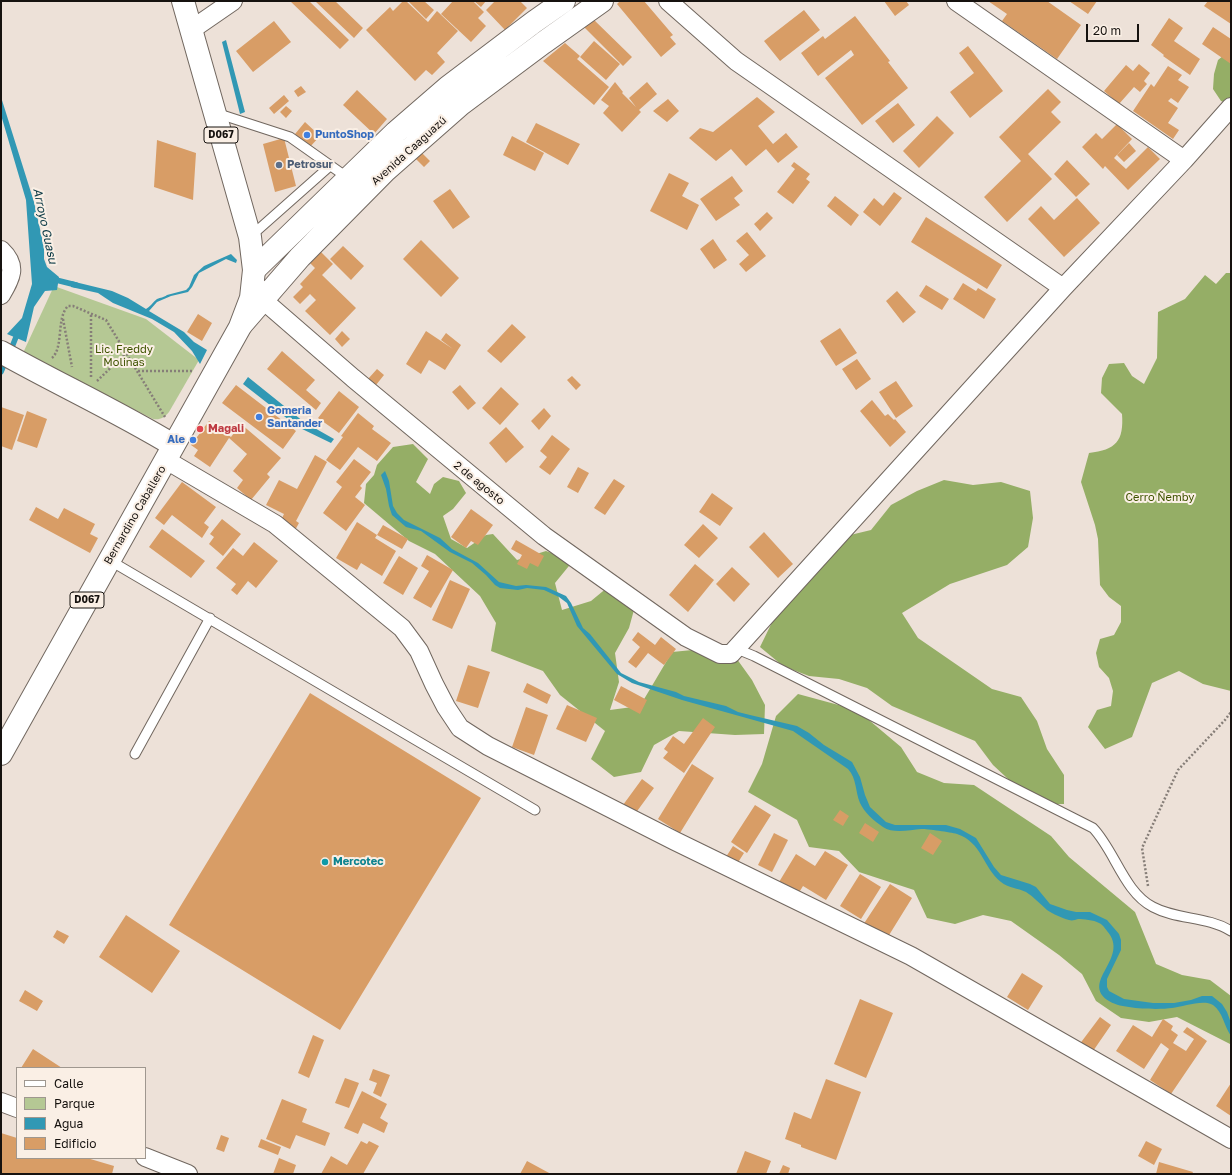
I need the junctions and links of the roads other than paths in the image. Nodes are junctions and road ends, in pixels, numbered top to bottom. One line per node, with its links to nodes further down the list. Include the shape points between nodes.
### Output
1 (183, 1): 7 (main road, D067)
2 (233, 1): 7 (street)
3 (564, 1): 12 (main road, Avenida Caaguazú, via 448,86)
4 (602, 1): 18 (main road, Avenida Caaguazú, via 460,105 385,171 300,257)
5 (668, 1): 16 (street, via 736,61)
6 (956, 1): 10 (street)
7 (192, 30): 9 (main road, D067)
8 (1231, 108): 10 (street)
9 (215, 113): 11 (lane, via 290,137); 13 (main road, D067)
10 (1184, 160): 16 (street)
11 (330, 166): 12 (lane); 13 (lane)
12 (348, 178): 15 (main road, Avenida Caaguazú)
13 (250, 237): 15 (main road, D067)
14 (1, 250): 17 (street, via 6,255 12,271 11,278)
15 (254, 270): 18 (street); 19 (main road, Bernardino Caballero / D067, via 251,298)
16 (1063, 288): 24 (street)
17 (1, 295)
18 (263, 300): 19 (main road, Avenida Caaguazú); 24 (street, 2 de agosto, via 544,536 686,637 720,654 731,654)
19 (240, 327): 21 (main road, Bernardino Caballero / D067)
20 (1, 352): 21 (main road, via 151,432)
21 (170, 452): 22 (main road, Bernardino Caballero / D067); 31 (street, via 275,524 402,628 419,651 446,707 460,728 488,746 674,841 911,956)
22 (109, 560): 23 (lane); 25 (main road, Bernardino Caballero / D067)
23 (210, 618): 26 (lane); 27 (lane)
24 (737, 649): 28 (lane, via 1093,828 1102,837 1133,891 1152,907 1173,915 1222,925)
25 (1, 754)
26 (135, 754)
27 (535, 810)
28 (1231, 931)
29 (1, 1102): 30 (street)
30 (16, 1108)
31 (1231, 1140)
32 (146, 1158): 33 (street)
33 (188, 1174)

